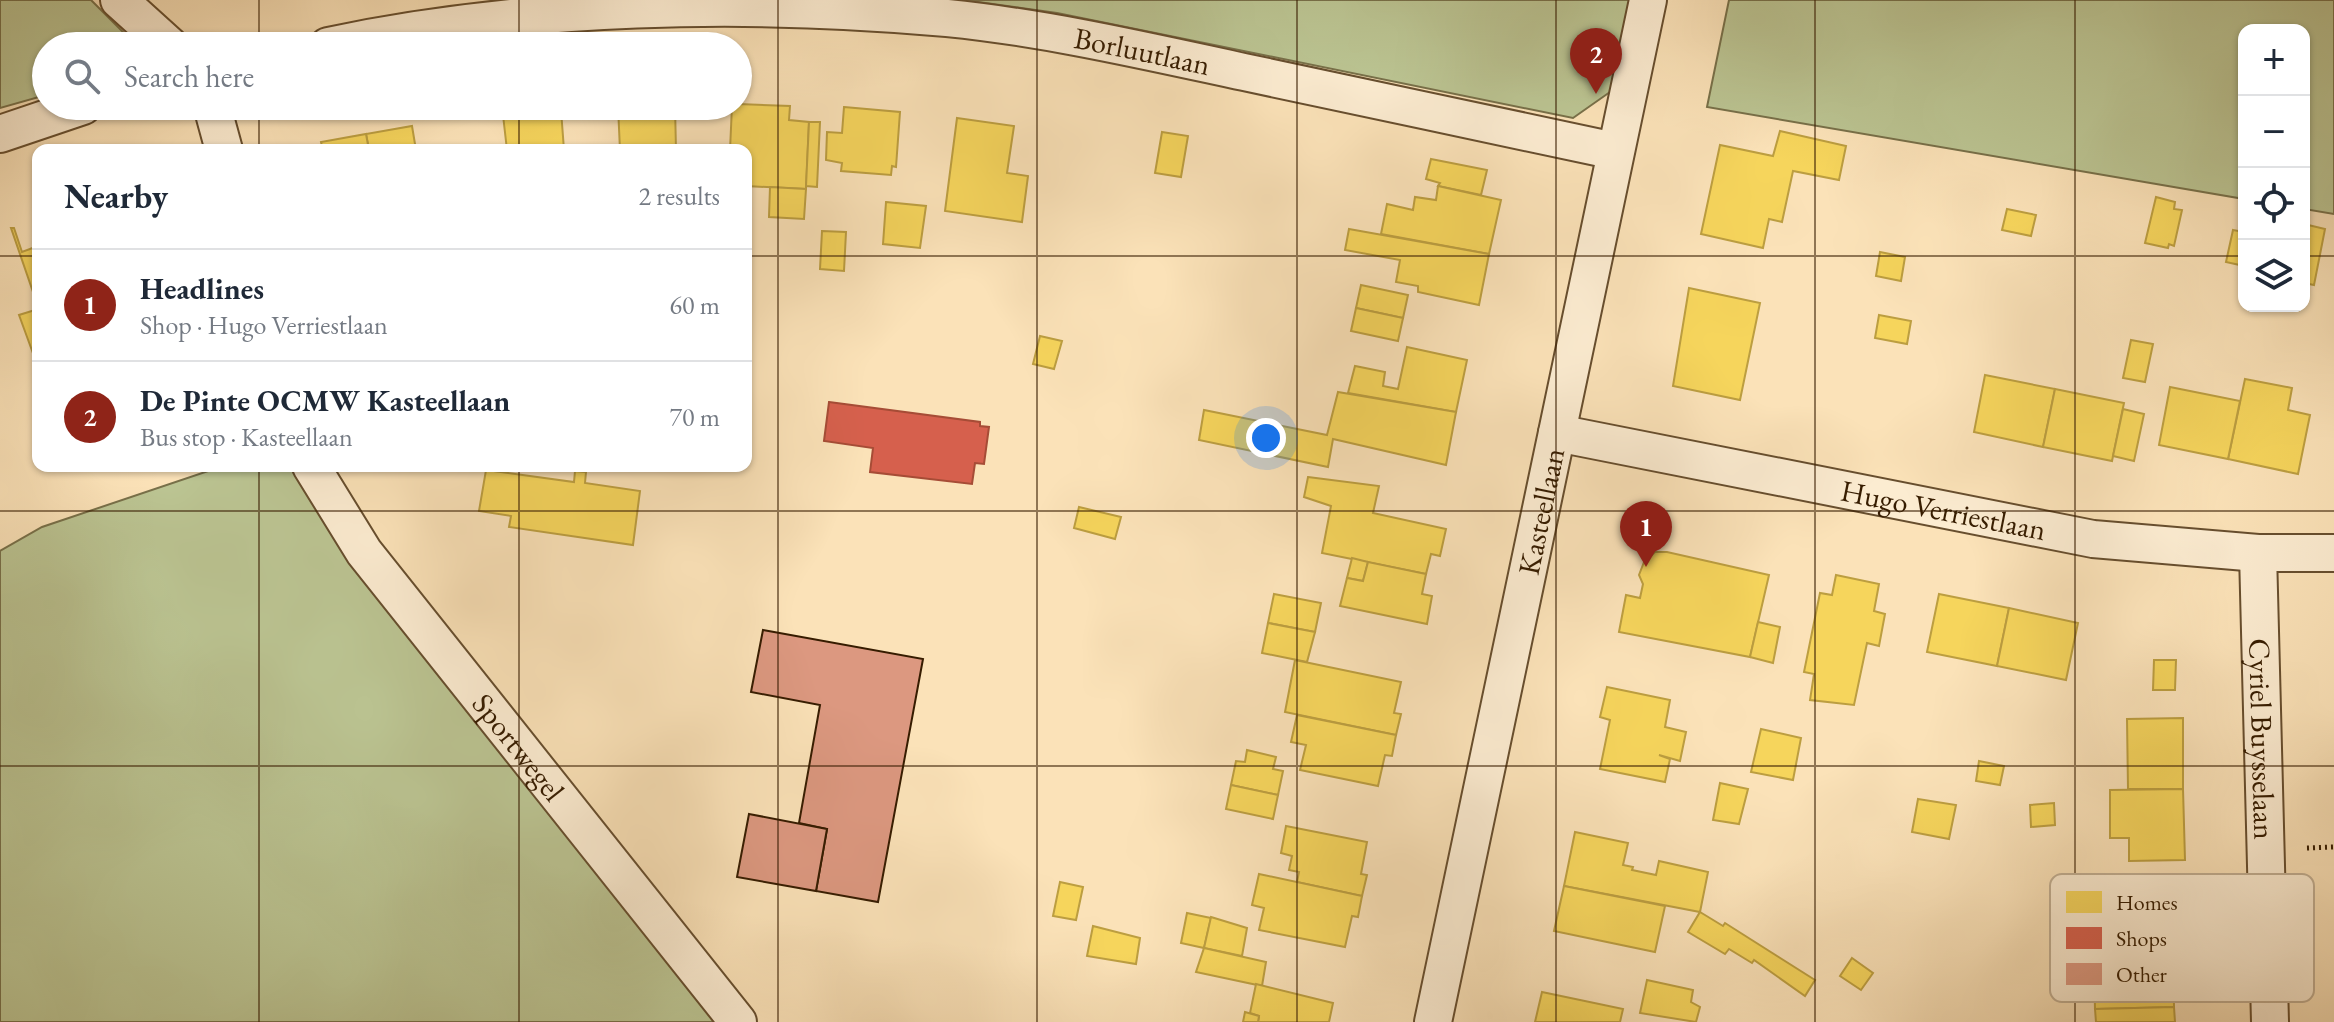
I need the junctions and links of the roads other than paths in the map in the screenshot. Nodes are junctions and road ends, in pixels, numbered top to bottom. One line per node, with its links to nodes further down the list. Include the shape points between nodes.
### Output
1 (119, 0): 3 (street)
2 (1648, 0): 9 (street, Kasteellaan)
3 (154, 32)
4 (395, 32): 9 (street, Borluutlaan, via 585,11 775,9 948,18 1105,42)
5 (42, 120): 7 (street)
6 (216, 120): 8 (street)
7 (0, 134)
8 (222, 144)
9 (1615, 151): 10 (street, Kasteellaan)
10 (1557, 433): 12 (street, Hugo Verriestlaan, via 2093,539); 17 (street, Kasteellaan)
11 (315, 472): 16 (street, Sportwegel, via 364,552)
12 (2258, 553): 13 (street, Hugo Verriestlaan); 14 (street, Cyriel Buysselaan)
13 (2334, 553)
14 (2266, 874)
15 (2269, 1002): 18 (street, Cyriel Buysselaan)
16 (738, 1022)
17 (1433, 1022)
18 (2270, 1022)

